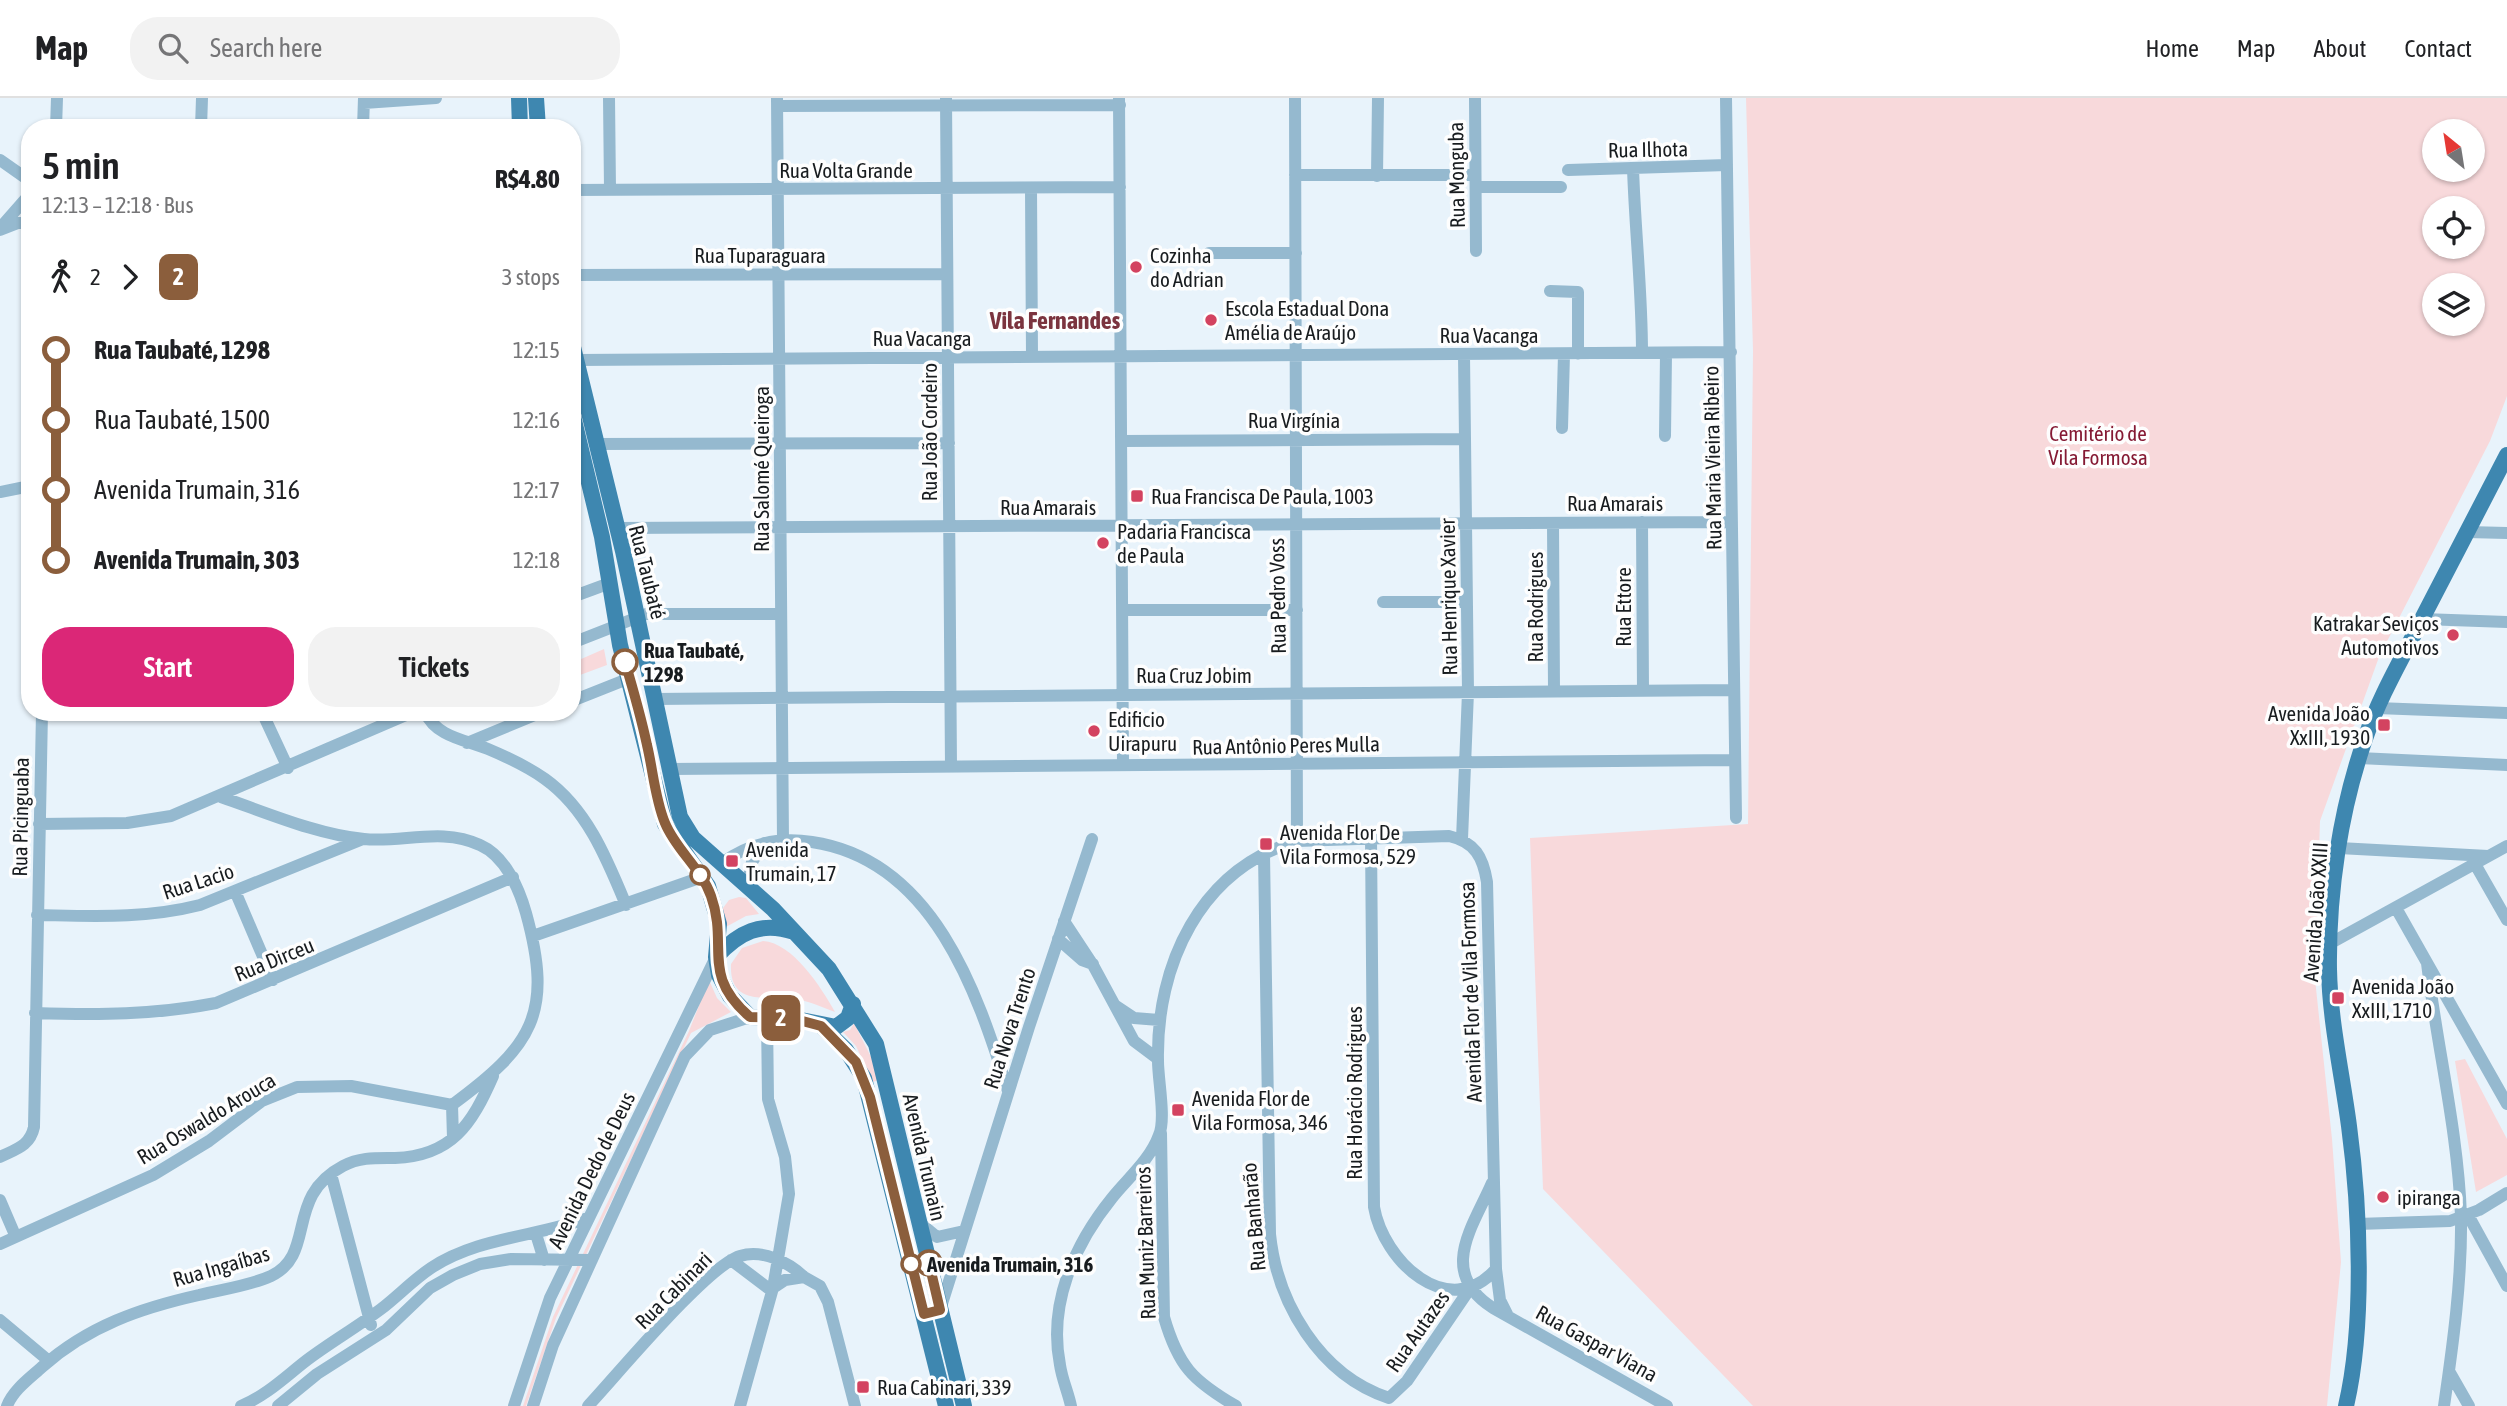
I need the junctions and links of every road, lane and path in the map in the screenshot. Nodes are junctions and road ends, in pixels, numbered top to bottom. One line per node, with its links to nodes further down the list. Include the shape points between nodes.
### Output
1 (57, 98): 15 (street)
2 (202, 98): 16 (street)
3 (436, 98): 11 (street)
4 (519, 98): 18 (main road)
5 (536, 98): 19 (main road)
6 (609, 98): 34 (street)
7 (1294, 98): 25 (street, Rua Pedro Voss)
8 (1378, 98): 26 (street)
9 (1475, 98): 27 (street, Rua Monguba)
10 (1726, 98): 21 (street, Rua Maria Vieira Ribeiro)
11 (364, 101): 17 (street)
12 (777, 102): 13 (street); 32 (street, Rua Salomé Queiroga)
13 (946, 102): 14 (street); 30 (street, Rua João Cordeiro)
14 (1119, 102): 28 (street)
15 (56, 119)
16 (201, 119)
17 (363, 119)
18 (520, 119)
19 (537, 119)
20 (0, 160): 24 (street)
21 (1727, 165): 22 (street, Rua Ilhota); 45 (street, Rua Maria Vieira Ribeiro)
22 (1633, 168): 23 (street, Rua Ilhota); 46 (street)
23 (1569, 170)
24 (21, 175)
25 (1295, 176): 26 (street); 40 (street, Rua Pedro Voss)
26 (1377, 176): 27 (street)
27 (1476, 181): 29 (street); 38 (street, Rua Monguba)
28 (1120, 187): 31 (street, Rua Volta Grande); 52 (street)
29 (1561, 187)
30 (947, 188): 31 (street, Rua Volta Grande); 32 (street, Rua Volta Grande); 42 (street, Rua João Cordeiro)
31 (1031, 188): 53 (street)
32 (778, 189): 34 (street, Rua Volta Grande); 41 (street, Rua Salomé Queiroga)
33 (581, 190): 34 (street, Rua Volta Grande)
34 (610, 190)
35 (21, 204): 37 (street)
36 (21, 223): 37 (street)
37 (0, 229)
38 (1476, 251)
39 (1209, 253): 40 (street)
40 (1296, 253): 50 (street, Rua Pedro Voss)
41 (779, 274): 42 (street, Rua Tuparaguara); 43 (street, Rua Tuparaguara); 55 (street, Rua Salomé Queiroga)
42 (947, 274): 54 (street, Rua João Cordeiro)
43 (581, 275)
44 (1550, 291): 49 (street, via 1578,292)
45 (1731, 352): 47 (street, Rua Vacanga); 71 (street, Rua Maria Vieira Ribeiro)
46 (1642, 353): 47 (street, Rua Vacanga); 49 (street, Rua Vacanga)
47 (1666, 353): 59 (street)
48 (1564, 354): 49 (street, Rua Vacanga); 51 (street, Rua Vacanga); 58 (street)
49 (1578, 354)
50 (1297, 355): 51 (street, Rua Vacanga); 52 (street, Rua Vacanga); 61 (street, Rua Pedro Voss)
51 (1464, 355): 60 (street, Rua Henrique Xavier)
52 (1121, 356): 53 (street, Rua Vacanga); 62 (street)
53 (1032, 357): 54 (street, Rua Vacanga)
54 (948, 358): 55 (street, Rua Vacanga); 64 (street, Rua João Cordeiro)
55 (779, 359): 56 (street, Rua Vacanga); 63 (street, Rua Salomé Queiroga)
56 (581, 360)
57 (581, 381): 65 (main road, Rua Taubaté)
58 (1562, 429)
59 (1665, 436)
60 (1465, 439): 61 (street, Rua Virgínia); 73 (street, Rua Henrique Xavier)
61 (1295, 440): 62 (street, Rua Virgínia); 74 (street, Rua Pedro Voss)
62 (1122, 441): 75 (street)
63 (779, 443): 64 (street); 65 (street); 76 (street, Rua Salomé Queiroga)
64 (948, 443): 77 (street, Rua João Cordeiro)
65 (596, 444): 78 (main road, Rua Taubaté)
66 (581, 452): 81 (main road, Rua Taubaté)
67 (2507, 455): 79 (main road, Avenida João XXIII)
68 (21, 488): 69 (street)
69 (0, 492)
70 (1642, 522): 71 (street, Rua Amarais); 72 (street, Rua Amarais); 96 (street, Rua Ettore)
71 (1732, 522): 94 (street, Rua Maria Vieira Ribeiro)
72 (1553, 523): 73 (street, Rua Amarais); 95 (street, Rua Rodrigues)
73 (1466, 524): 74 (street, Rua Amarais); 83 (street, Rua Henrique Xavier)
74 (1296, 525): 75 (street, Rua Amarais); 86 (street, Rua Pedro Voss)
75 (1123, 526): 77 (street, Rua Amarais); 85 (street)
76 (780, 527): 77 (street, Rua Amarais); 78 (street, Rua Amarais); 87 (street, Rua Salomé Queiroga)
77 (949, 527): 102 (street, Rua João Cordeiro)
78 (616, 528): 88 (main road, Rua Taubaté)
79 (2467, 532): 80 (street); 89 (main road, Avenida João XXIII)
80 (2507, 533)
81 (610, 583): 82 (street); 91 (main road, Rua Taubaté)
82 (581, 594)
83 (1467, 602): 84 (street); 97 (street, Rua Henrique Xavier)
84 (1383, 603)
85 (1123, 610): 86 (street); 99 (street)
86 (1297, 610): 98 (street, Rua Pedro Voss)
87 (781, 614): 88 (street, via 665,612); 101 (street, Rua Salomé Queiroga)
88 (638, 617): 91 (street); 103 (main road, Rua Taubaté)
89 (2423, 618): 90 (street); 104 (main road, Avenida João XXIII)
90 (2507, 622)
91 (616, 624): 92 (street); 93 (main road, Rua Taubaté)
92 (581, 639)
93 (630, 678): 100 (street); 139 (main road, Rua Taubaté, via 666,824)
94 (1734, 690): 96 (street, Rua Cruz Jobim); 113 (street, Rua Maria Vieira Ribeiro)
95 (1554, 691): 96 (street, Rua Cruz Jobim); 97 (street, Rua Cruz Jobim)
96 (1643, 691)
97 (1468, 692): 98 (street, Rua Cruz Jobim); 114 (street, Rua Henrique Xavier)
98 (1297, 694): 99 (street, Rua Cruz Jobim); 116 (street, Rua Pedro Voss)
99 (1123, 695): 102 (street, Rua Cruz Jobim); 115 (street)
100 (581, 697)
101 (782, 697): 102 (street, Rua Cruz Jobim); 103 (street, Rua Cruz Jobim); 120 (street, Rua Salomé Queiroga)
102 (950, 697): 118 (street, Rua João Cordeiro)
103 (654, 699): 121 (main road, Rua Taubaté)
104 (2377, 708): 105 (street); 112 (main road, Avenida João XXIII)
105 (2507, 713)
106 (42, 721): 124 (street, Rua Picinguaba)
107 (266, 721): 119 (street)
108 (393, 721): 119 (street)
109 (430, 721): 111 (street)
110 (520, 721): 111 (street)
111 (467, 743): 143 (street, via 534,772 561,793 586,821)
112 (2359, 758): 117 (street); 133 (main road, Avenida João XXIII)
113 (1735, 760): 114 (street, Rua Antônio Peres Mulla); 123 (street, Rua Maria Vieira Ribeiro)
114 (1467, 762): 116 (street, Rua Antônio Peres Mulla); 128 (street, Rua Henrique Xavier)
115 (1123, 765): 116 (street, Rua Antônio Peres Mulla); 118 (street, Rua Antônio Peres Mulla)
116 (1298, 765): 130 (street, Rua Pedro Voss)
117 (2507, 765)
118 (951, 767): 120 (street, Rua Antônio Peres Mulla)
119 (288, 768): 122 (street)
120 (782, 768): 121 (street, Rua Antônio Peres Mulla); 129 (street, Rua Salomé Queiroga)
121 (669, 769): 136 (main road, Rua Taubaté, via 674,800 686,828)
122 (221, 797): 124 (street, via 150,821); 126 (street)
123 (1736, 818)
124 (40, 824): 145 (street, Rua Picinguaba)
125 (1371, 837): 128 (street); 130 (street); 195 (street, Rua Horácio Rodrigues, via 1377,1225 1396,1255 1420,1280 1433,1287)
126 (363, 839): 138 (street, via 417,835 468,841 488,850); 141 (street, Rua Lacio)
127 (1093, 839): 147 (street, Rua Nova Trento)
128 (1462, 839): 174 (street, Avenida Flor de Vila Formosa, via 1481,856 1487,882)
129 (783, 841): 131 (street); 165 (street, via 824,844 866,859 922,905 969,980)
130 (1297, 841): 134 (street)
131 (764, 843): 136 (street); 140 (street, via 752,862)
132 (2507, 846): 135 (street)
133 (2339, 848): 135 (street); 151 (main road, Avenida João XXIII)
134 (1264, 854): 161 (street, via 1221,883 1196,916 1173,967); 205 (street, Rua Banharão, via 1273,1262 1287,1303 1311,1340 1349,1376 1380,1395)
135 (2488, 856): 137 (street)
136 (722, 863): 140 (main road, Rua Taubaté); 142 (main road)
137 (2475, 864): 144 (street); 146 (street)
138 (513, 877): 149 (street); 156 (street, Rua Dirceu)
139 (702, 877): 142 (main road, Rua Taubaté); 143 (street)
140 (747, 886): 148 (main road, Rua Taubaté)
141 (235, 891): 145 (street, Rua Lacio, via 154,916); 156 (street)
142 (710, 894): 152 (main road, Rua Taubaté, via 719,924)
143 (626, 905): 149 (street)
144 (2396, 908): 151 (street); 154 (street)
145 (37, 915): 159 (street, Rua Picinguaba)
146 (2507, 920)
147 (1064, 921): 150 (street, Rua Nova Trento); 153 (street)
148 (795, 933): 152 (main road, via 762,926 743,933); 157 (main road, Avenida Trumain, via 829,969)
149 (533, 936): 164 (street, via 539,966 537,1005 528,1029)
150 (1058, 939): 153 (street); 155 (street, Rua Nova Trento)
151 (2329, 944): 180 (main road, Avenida João XXIII, via 2333,1031 2349,1125)
152 (716, 957): 160 (main road, via 722,984 736,1004); 178 (street, Avenida Dedo de Deus)
153 (1088, 962): 155 (street, via 1060,960); 158 (street)
154 (2427, 963): 166 (street); 177 (street)
155 (1050, 965): 165 (street, Rua Nova Trento)
156 (273, 981): 159 (street, Rua Dirceu, via 216,1003 178,1010 122,1015)
157 (853, 1004): 162 (main road, via 842,1023); 179 (main road, Avenida Trumain, via 881,1060)
158 (1116, 1006): 161 (street, via 1134,1018); 163 (street, via 1134,1041)
159 (35, 1013): 172 (street, Rua Picinguaba, via 31,1139)
160 (759, 1018): 162 (main road, via 791,1018); 188 (street, Avenida Dedo de Deus, via 710,1030 685,1056); 190 (street, via 768,1099 789,1176)
161 (1159, 1020): 163 (street)
162 (821, 1026): 198 (main road, Avenida Trumain, via 846,1050 864,1078)
163 (1158, 1059): 170 (street)
164 (494, 1074): 167 (street); 168 (street, Rua Ingaíbas)
165 (1008, 1092): 182 (street, Rua Nova Trento)
166 (2507, 1104)
167 (455, 1105): 168 (street, via 469,1098); 169 (street, via 461,1122); 171 (street); 184 (street, Rua Oswaldo Arouca, via 352,1086 297,1087 262,1101 153,1175)
168 (480, 1107): 169 (street, Rua Ingaíbas)
169 (468, 1124): 171 (street, Rua Ingaíbas)
170 (1161, 1132): 206 (street, via 1147,1157 1097,1217 1077,1249 1065,1282 1058,1341); 218 (street, Rua Muniz Barreiros, via 1164,1317 1187,1371)
171 (453, 1138): 173 (street, Rua Ingaíbas, via 440,1149 421,1155 359,1159)
172 (0, 1157)
173 (331, 1174): 200 (street); 203 (street, Rua Ingaíbas, via 314,1188 303,1210 297,1246 284,1268 243,1284 131,1312)
174 (1494, 1179): 181 (street, Avenida Flor de Vila Formosa); 186 (street, Avenida Flor de Vila Formosa)
175 (2507, 1193): 177 (street)
176 (0, 1200): 184 (street)
177 (2465, 1217): 180 (street); 194 (street); 204 (street)
178 (588, 1218): 183 (street); 191 (street, Avenida Dedo de Deus)
179 (918, 1221): 182 (street, via 937,1237); 197 (main road, Avenida Trumain)
180 (2357, 1224): 220 (main road, Avenida João XXIII, via 2356,1319)
181 (1468, 1230): 186 (street, via 1484,1228); 195 (street, Avenida Flor de Vila Formosa, via 1463,1264)
182 (964, 1231): 197 (street, Rua Nova Trento)
183 (536, 1234): 187 (street); 200 (street, via 492,1242 450,1257)
184 (15, 1235): 185 (street, Rua Oswaldo Arouca)
185 (0, 1244)
186 (1495, 1248): 192 (street, Avenida Flor de Vila Formosa)
187 (544, 1259): 191 (street); 202 (street, via 480,1264 453,1275 430,1288)
188 (592, 1260): 191 (street); 207 (street, Avenida Dedo de Deus, via 553,1345)
189 (732, 1260): 190 (street, Rua Cabinari, via 748,1254); 196 (street); 212 (street, Rua Cabinari, via 706,1280)
190 (779, 1260): 193 (street, Rua Cabinari); 196 (street)
191 (568, 1261): 211 (street, Avenida Dedo de Deus, via 550,1298)
192 (1496, 1269): 195 (street, Rua Autazes); 199 (street, Rua Gaspar Viana)
193 (804, 1277): 196 (street, via 785,1280); 214 (street, Rua Cabinari, via 826,1295)
194 (2507, 1286)
195 (1471, 1287): 199 (street, Rua Gaspar Viana, via 1484,1302); 205 (street, Rua Autazes)
196 (772, 1289): 213 (street)
197 (940, 1310): 198 (street); 216 (main road, Avenida Trumain)
198 (924, 1314): 215 (main road, Avenida Trumain)
199 (1507, 1314): 219 (street, Rua Gaspar Viana)
200 (369, 1318): 202 (street); 209 (street, via 265,1394)
201 (0, 1320): 203 (street)
202 (374, 1337): 210 (street)
203 (49, 1361): 208 (street, Rua Ingaíbas, via 13,1394)
204 (2449, 1371): 221 (street); 222 (street)
205 (1394, 1396)
206 (1070, 1400): 217 (street)
207 (539, 1403)
208 (7, 1406)
209 (241, 1406)
210 (278, 1406)
211 (514, 1406)
212 (588, 1406)
213 (740, 1406)
214 (855, 1406)
215 (946, 1406)
216 (964, 1406)
217 (1081, 1406)
218 (1236, 1406)
219 (1667, 1406)
220 (2346, 1406)
221 (2444, 1406)
222 (2469, 1406)

